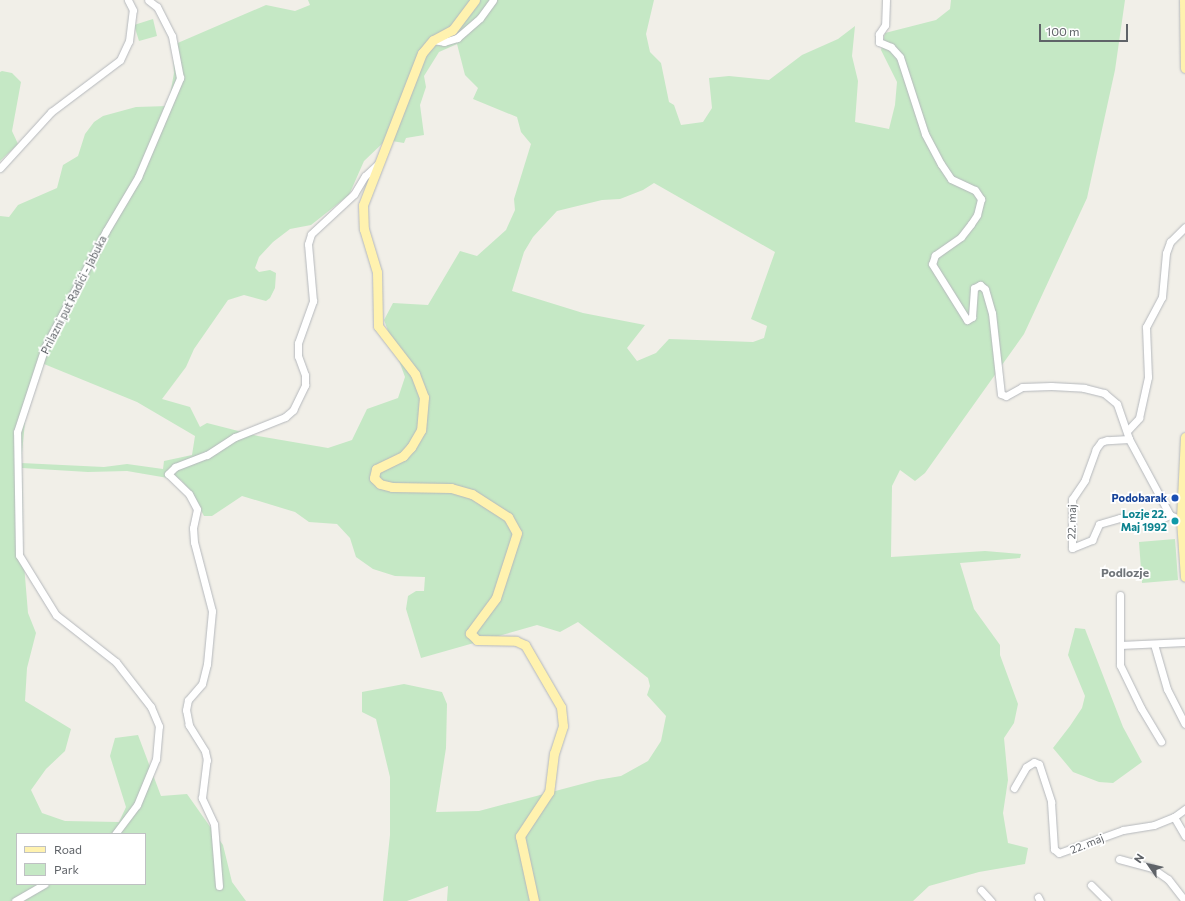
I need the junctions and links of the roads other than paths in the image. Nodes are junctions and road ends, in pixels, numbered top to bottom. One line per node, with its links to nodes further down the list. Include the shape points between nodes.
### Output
1 (128, 0): 10 (street, via 133,10 128,41 120,60 51,112)
2 (148, 0): 28 (street, Prilazni put Radići - Jabuka, via 157,8 172,36 180,78 138,177 106,231 45,347 17,432 19,555 56,615 116,662 151,707 160,726 156,759 137,805)
3 (475, 0): 7 (main road, via 452,30)
4 (494, 0): 7 (street, via 480,18 457,38 444,42)
5 (886, 0): 12 (street, via 885,25 879,34 879,42 891,47 900,57 925,134 951,179 975,190 981,199 971,224 961,237 935,255 932,264 967,320 972,317 974,288 980,285 985,289 992,313 993,337 1000,372 1000,392 1006,396 1022,387 1073,386 1104,393 1117,404)
6 (1184, 0): 8 (main road)
7 (434, 40): 9 (main road, via 419,59)
8 (1185, 68)
9 (379, 163): 33 (street, via 365,176 354,194 311,234 308,244 313,301 298,342 298,356 305,375 305,385 293,410 285,418 235,437 207,455 175,467 168,474 189,494 197,509 193,528 194,542 212,611 207,664 202,684 188,700 186,710 189,725 205,751 207,760 202,798 214,824); 36 (main road, via 366,195 363,212 364,229 377,272 378,323 415,374 424,397 424,412 421,430 412,447 403,456 376,469 374,478 380,484 392,487 445,487 472,494 508,517 517,533 498,593 470,633 477,640 516,641 525,645 562,707 563,726 554,753 548,792 520,836)
10 (0, 168)
11 (1185, 227): 12 (street, via 1170,242 1166,253 1162,297 1146,327 1148,377 1139,418)
12 (1127, 431): 14 (street)
13 (1185, 437): 16 (main road)
14 (1130, 439): 15 (street); 15 (street, 22. maj, via 1107,440 1101,442 1096,449 1085,480 1072,499 1072,548 1092,540 1099,524 1120,518 1132,522 1158,520)
15 (1170, 516): 16 (street)
16 (1181, 520): 17 (main road)
17 (1185, 562): 18 (main road)
18 (1185, 577)
19 (1120, 595): 22 (street)
20 (1185, 642): 21 (street)
21 (1154, 644): 22 (street); 23 (street, via 1167,688)
22 (1120, 645): 24 (street, via 1120,665 1126,680)
23 (1185, 724)
24 (1162, 741)
25 (1014, 788): 27 (street, 22. maj, via 1026,767 1034,762 1040,764 1051,802 1054,850 1059,853 1123,830 1148,827)
26 (1185, 809): 27 (street, 22. maj)
27 (1174, 817): 29 (street)
28 (116, 833)
29 (1185, 836)
30 (1119, 859): 39 (street, via 1152,868 1168,879)
31 (42, 885): 35 (street)
32 (1092, 885): 38 (street)
33 (219, 886)
34 (982, 890): 37 (street)
35 (15, 901)
36 (534, 901)
37 (991, 901)
38 (1107, 901)
39 (1185, 901)

